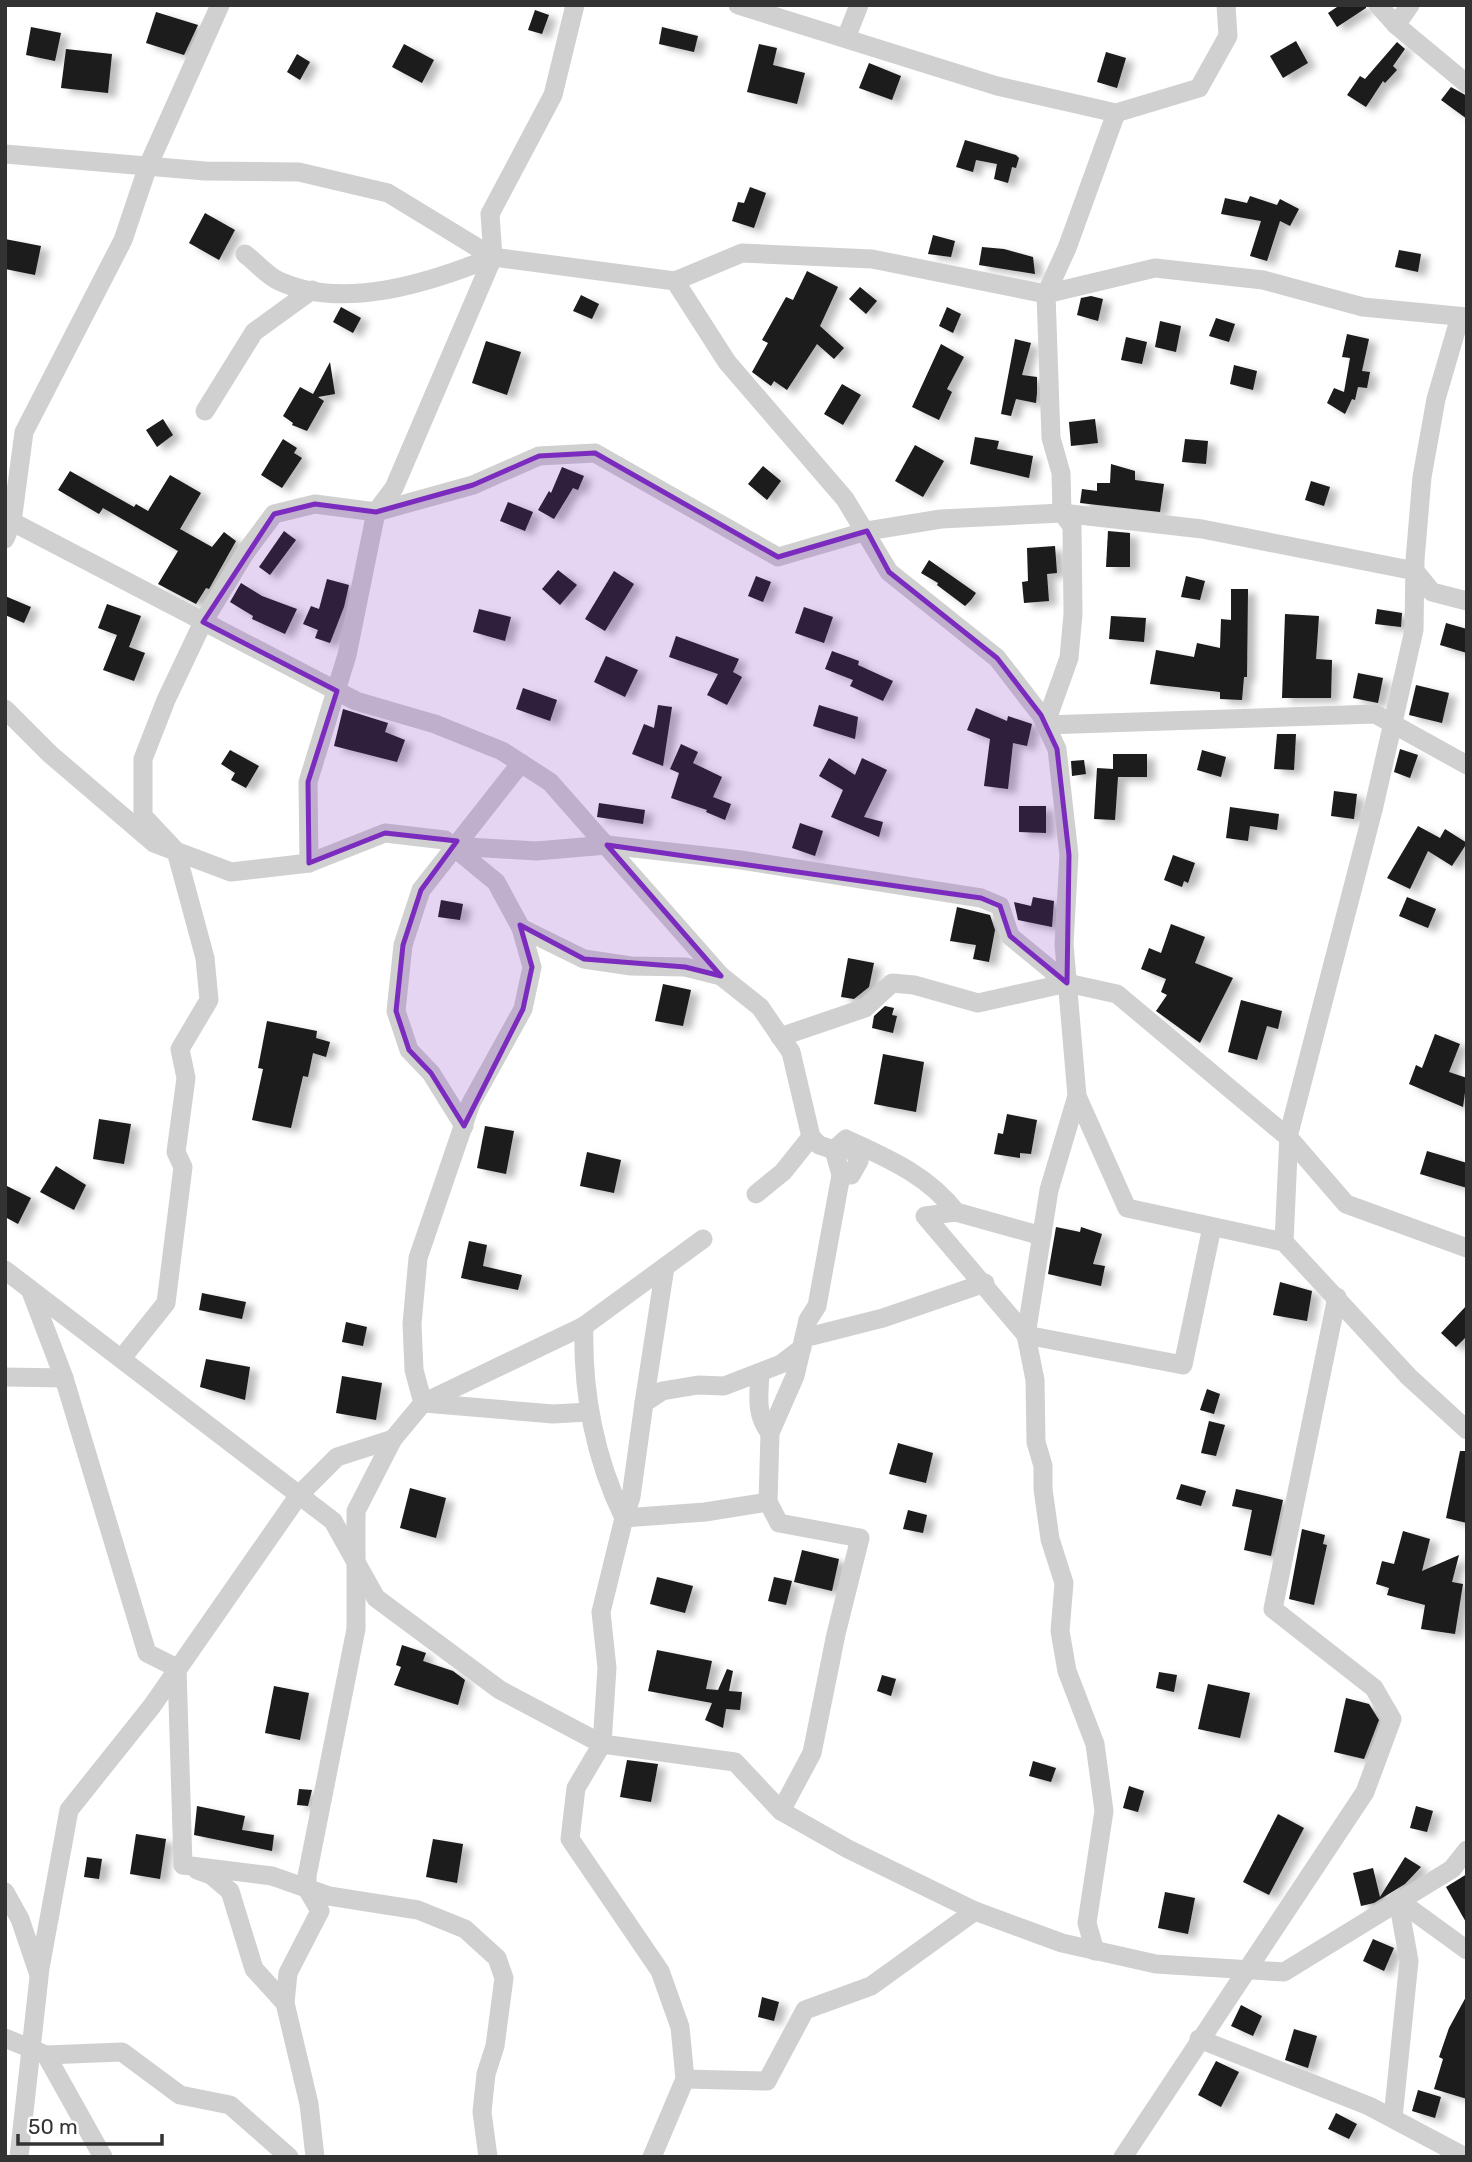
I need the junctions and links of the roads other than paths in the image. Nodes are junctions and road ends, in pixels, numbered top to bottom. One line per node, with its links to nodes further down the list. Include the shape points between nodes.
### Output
1 (220, 5): 13 (street)
2 (575, 5): 15 (street, via 553,94 490,214)
3 (738, 5): 9 (street)
4 (859, 5): 9 (street)
5 (1226, 5): 11 (street, via 1228,36 1199,88)
6 (1378, 5): 8 (street)
7 (1410, 5): 8 (street)
8 (1396, 25): 10 (street)
9 (846, 38): 11 (street, via 998,86)
10 (1467, 84)
11 (1116, 113): 18 (street)
12 (5, 154): 13 (street)
13 (148, 166): 15 (street, via 299,172 388,193); 23 (street, via 123,240 24,432)
14 (246, 254): 17 (street, via 278,281)
15 (493, 257): 16 (street); 17 (street, via 450,275 375,293); 21 (street, via 394,488)
16 (675, 281): 18 (street, via 742,253 872,259); 24 (street, via 727,362)
17 (312, 290): 20 (street, via 254,331)
18 (1046, 294): 19 (street, via 1155,268 1263,280 1363,307); 22 (street, via 1051,438 1061,473)
19 (1463, 317): 25 (street, via 1436,399 1422,477)
20 (205, 411)
21 (376, 512): 24 (street, via 473,485 539,456 595,453 778,557); 27 (street, via 316,504 274,514); 28 (street)
22 (1062, 513): 24 (street, via 941,519); 25 (street, via 1202,529); 31 (street, via 1072,526 1073,614 1069,658)
23 (8, 526): 27 (street)
24 (867, 531): 31 (street, via 889,572 997,658)
25 (1415, 570): 26 (street, via 1432,592); 30 (street, via 1414,630)
26 (1467, 601)
27 (203, 622): 28 (street); 36 (street, via 143,759 143,816)
28 (337, 691): 32 (street, via 356,701 435,723); 37 (street, via 308,782)
29 (5, 709): 36 (street, via 153,843)
30 (1393, 722): 31 (street, via 1375,714); 33 (street); 45 (street)
31 (1045, 725): 40 (street, via 1057,749 1069,855 1064,944)
32 (521, 763): 34 (street, via 550,782); 35 (street)
33 (1467, 765)
34 (607, 845): 35 (street, via 536,851); 39 (street); 40 (street, via 754,862 981,898 1000,906 1010,936)
35 (453, 846): 37 (street, via 445,840 385,833); 38 (street, via 496,882); 43 (street, via 421,890 403,945 396,1011 409,1050 432,1073)
36 (176, 851): 37 (street, via 231,872); 62 (street, via 205,958 209,1000 180,1049 186,1078 176,1152 183,1167 166,1303)
37 (309, 863)
38 (521, 928): 39 (street, via 584,959 685,967); 43 (street, via 532,967 523,1009 471,1103)
39 (721, 976): 41 (street, via 760,1007)
40 (1067, 983): 41 (street, via 978,1003 892,983 865,1008); 42 (street); 45 (street, via 1117,994)
41 (780, 1037): 44 (street, via 790,1052)
42 (1077, 1096): 49 (street, via 1127,1208); 50 (street, via 1049,1190)
43 (464, 1126): 67 (street, via 418,1258 412,1324 414,1370)
44 (811, 1137): 46 (street, via 819,1145); 47 (street, via 783,1172)
45 (1289, 1138): 52 (street); 53 (street, via 1346,1205)
46 (840, 1145): 48 (street, via 913,1172 941,1192); 61 (street, via 859,1161 851,1175 841,1175 823,1282)
47 (756, 1194)
48 (956, 1212): 50 (street); 56 (street, via 925,1216)
49 (1212, 1227): 52 (street); 60 (street, via 1183,1365)
50 (1042, 1236): 60 (street)
51 (703, 1239): 54 (street)
52 (1284, 1242): 58 (street)
53 (1467, 1248)
54 (665, 1267): 59 (street); 68 (street)
55 (5, 1270): 57 (street)
56 (985, 1283): 60 (street); 61 (street)
57 (29, 1288): 62 (street); 65 (street)
58 (1337, 1297): 71 (street, via 1409,1377); 89 (street, via 1273,1609 1374,1688 1392,1719 1365,1792)
59 (584, 1326): 67 (street); 70 (street)
60 (1026, 1335): 88 (street, via 1035,1380 1036,1442 1043,1466 1048,1527 1065,1583 1060,1631 1068,1671 1095,1744 1104,1811 1087,1923)
61 (803, 1343): 63 (street, via 781,1364); 72 (street, via 795,1376)
62 (122, 1358): 74 (street)
63 (760, 1373): 66 (street); 69 (street)
64 (5, 1377): 65 (street)
65 (64, 1378): 78 (street, via 148,1653)
66 (730, 1383): 68 (street, via 662,1391); 69 (street)
67 (423, 1403): 70 (street, via 553,1414); 73 (street)
68 (644, 1403): 76 (street)
69 (758, 1403): 72 (street, via 761,1422)
70 (589, 1412): 76 (street, via 602,1470)
71 (1467, 1430)
72 (770, 1433): 75 (street)
73 (393, 1439): 74 (street, via 337,1457); 77 (street, via 356,1511)
74 (299, 1495): 77 (street, via 333,1521); 78 (street)
75 (768, 1502): 76 (street); 80 (street, via 779,1523 860,1538 812,1753)
76 (624, 1518): 79 (street, via 601,1612 607,1668)
77 (358, 1565): 79 (street, via 376,1598 500,1690); 83 (street, via 356,1629)
78 (177, 1668): 82 (street); 90 (street, via 69,1810)
79 (602, 1744): 80 (street, via 735,1762); 95 (street, via 576,1788 570,1839 660,1971 680,2027)
80 (781, 1811): 86 (street)
81 (1467, 1850): 85 (street, via 1452,1869)
82 (183, 1865): 83 (street, via 272,1876); 91 (street, via 211,1875 230,1891 254,1969)
83 (307, 1889): 91 (street, via 320,1911 288,1973); 101 (street, via 418,1910 465,1929 497,1958 504,1978 482,2112)
84 (5, 1892): 90 (street, via 20,1919)
85 (1398, 1900): 87 (street); 89 (street, via 1284,1972); 96 (street, via 1409,1961)
86 (975, 1911): 88 (street); 95 (street, via 872,1986 805,2010 767,2081)
87 (1467, 1950)
88 (1095, 1951): 89 (street, via 1156,1964)
89 (1246, 1972): 93 (street)
90 (39, 1975): 94 (street)
91 (285, 2003): 100 (street, via 309,2104)
92 (5, 2038): 94 (street)
93 (1199, 2039): 96 (street); 103 (street)
94 (39, 2052): 97 (street); 98 (street); 99 (street, via 122,2052 180,2095 230,2105)
95 (685, 2079): 102 (street)
96 (1393, 2118): 104 (street)
97 (19, 2157)
98 (103, 2157)
99 (289, 2157)
100 (314, 2157)
101 (488, 2157)
102 (652, 2157)
103 (1123, 2157)
104 (1465, 2157)

